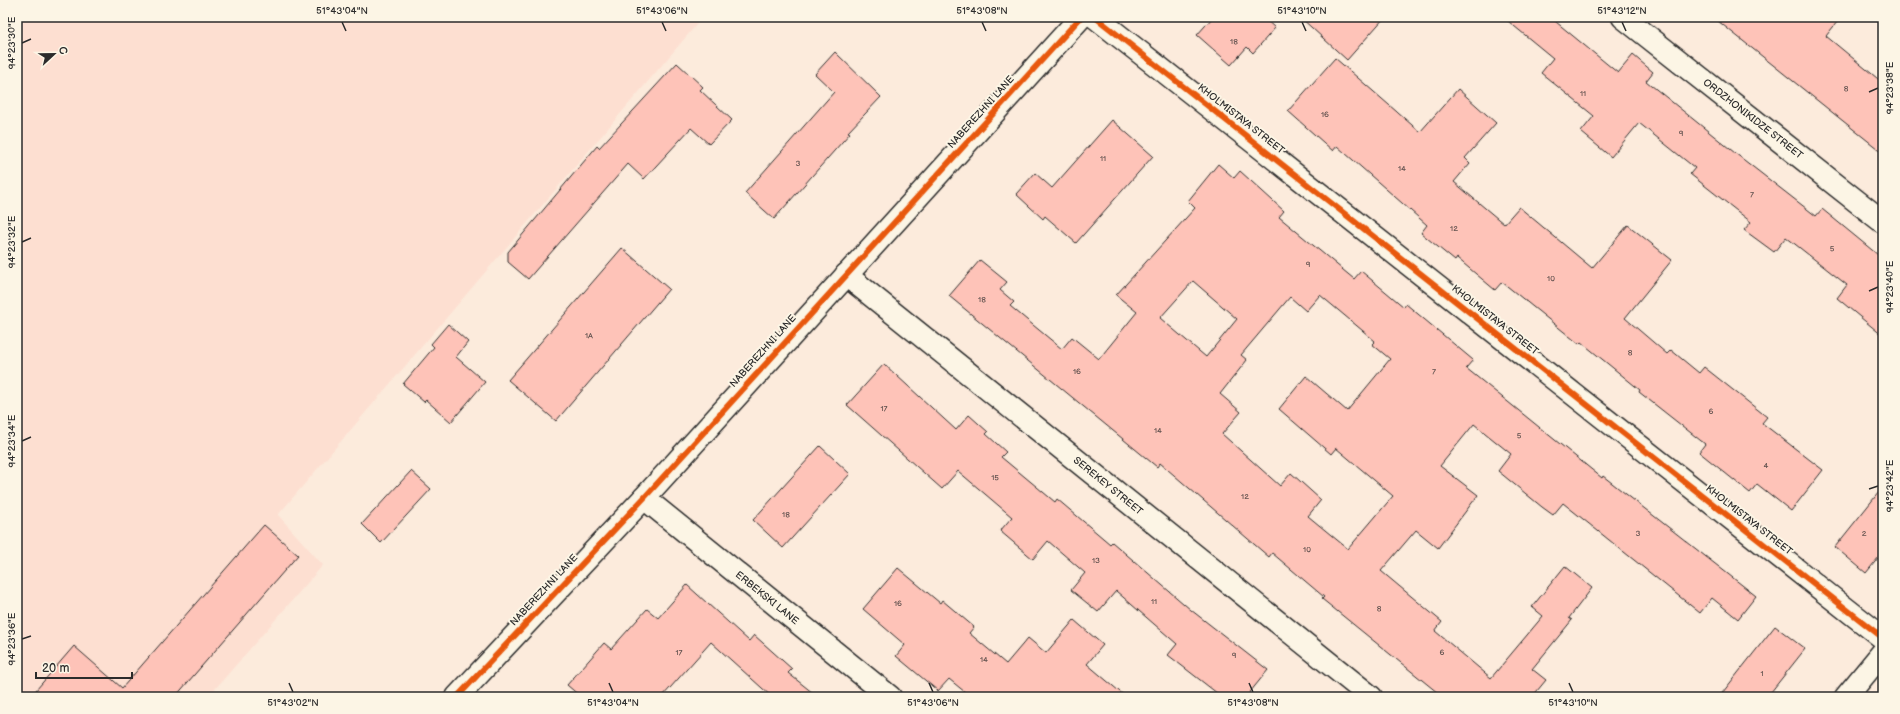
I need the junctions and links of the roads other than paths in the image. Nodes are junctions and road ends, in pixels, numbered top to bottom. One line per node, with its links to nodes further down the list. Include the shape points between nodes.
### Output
1 (1081, 17): 5 (street, NABEREZHNI LANE)
2 (1095, 17): 7 (street, KHOLMISTAYA STREET)
3 (1623, 17): 4 (street, ORDZHONIKIDZE STREET)
4 (1883, 222)
5 (846, 275): 6 (street, NABEREZHNI LANE); 11 (street, SEREKEY STREET)
6 (644, 498): 9 (street, NABEREZHNI LANE); 10 (street, ERBEKSKI LANE)
7 (1883, 638)
8 (1883, 652): 12 (street)
9 (465, 694)
10 (890, 697)
11 (1371, 697)
12 (1846, 697)

